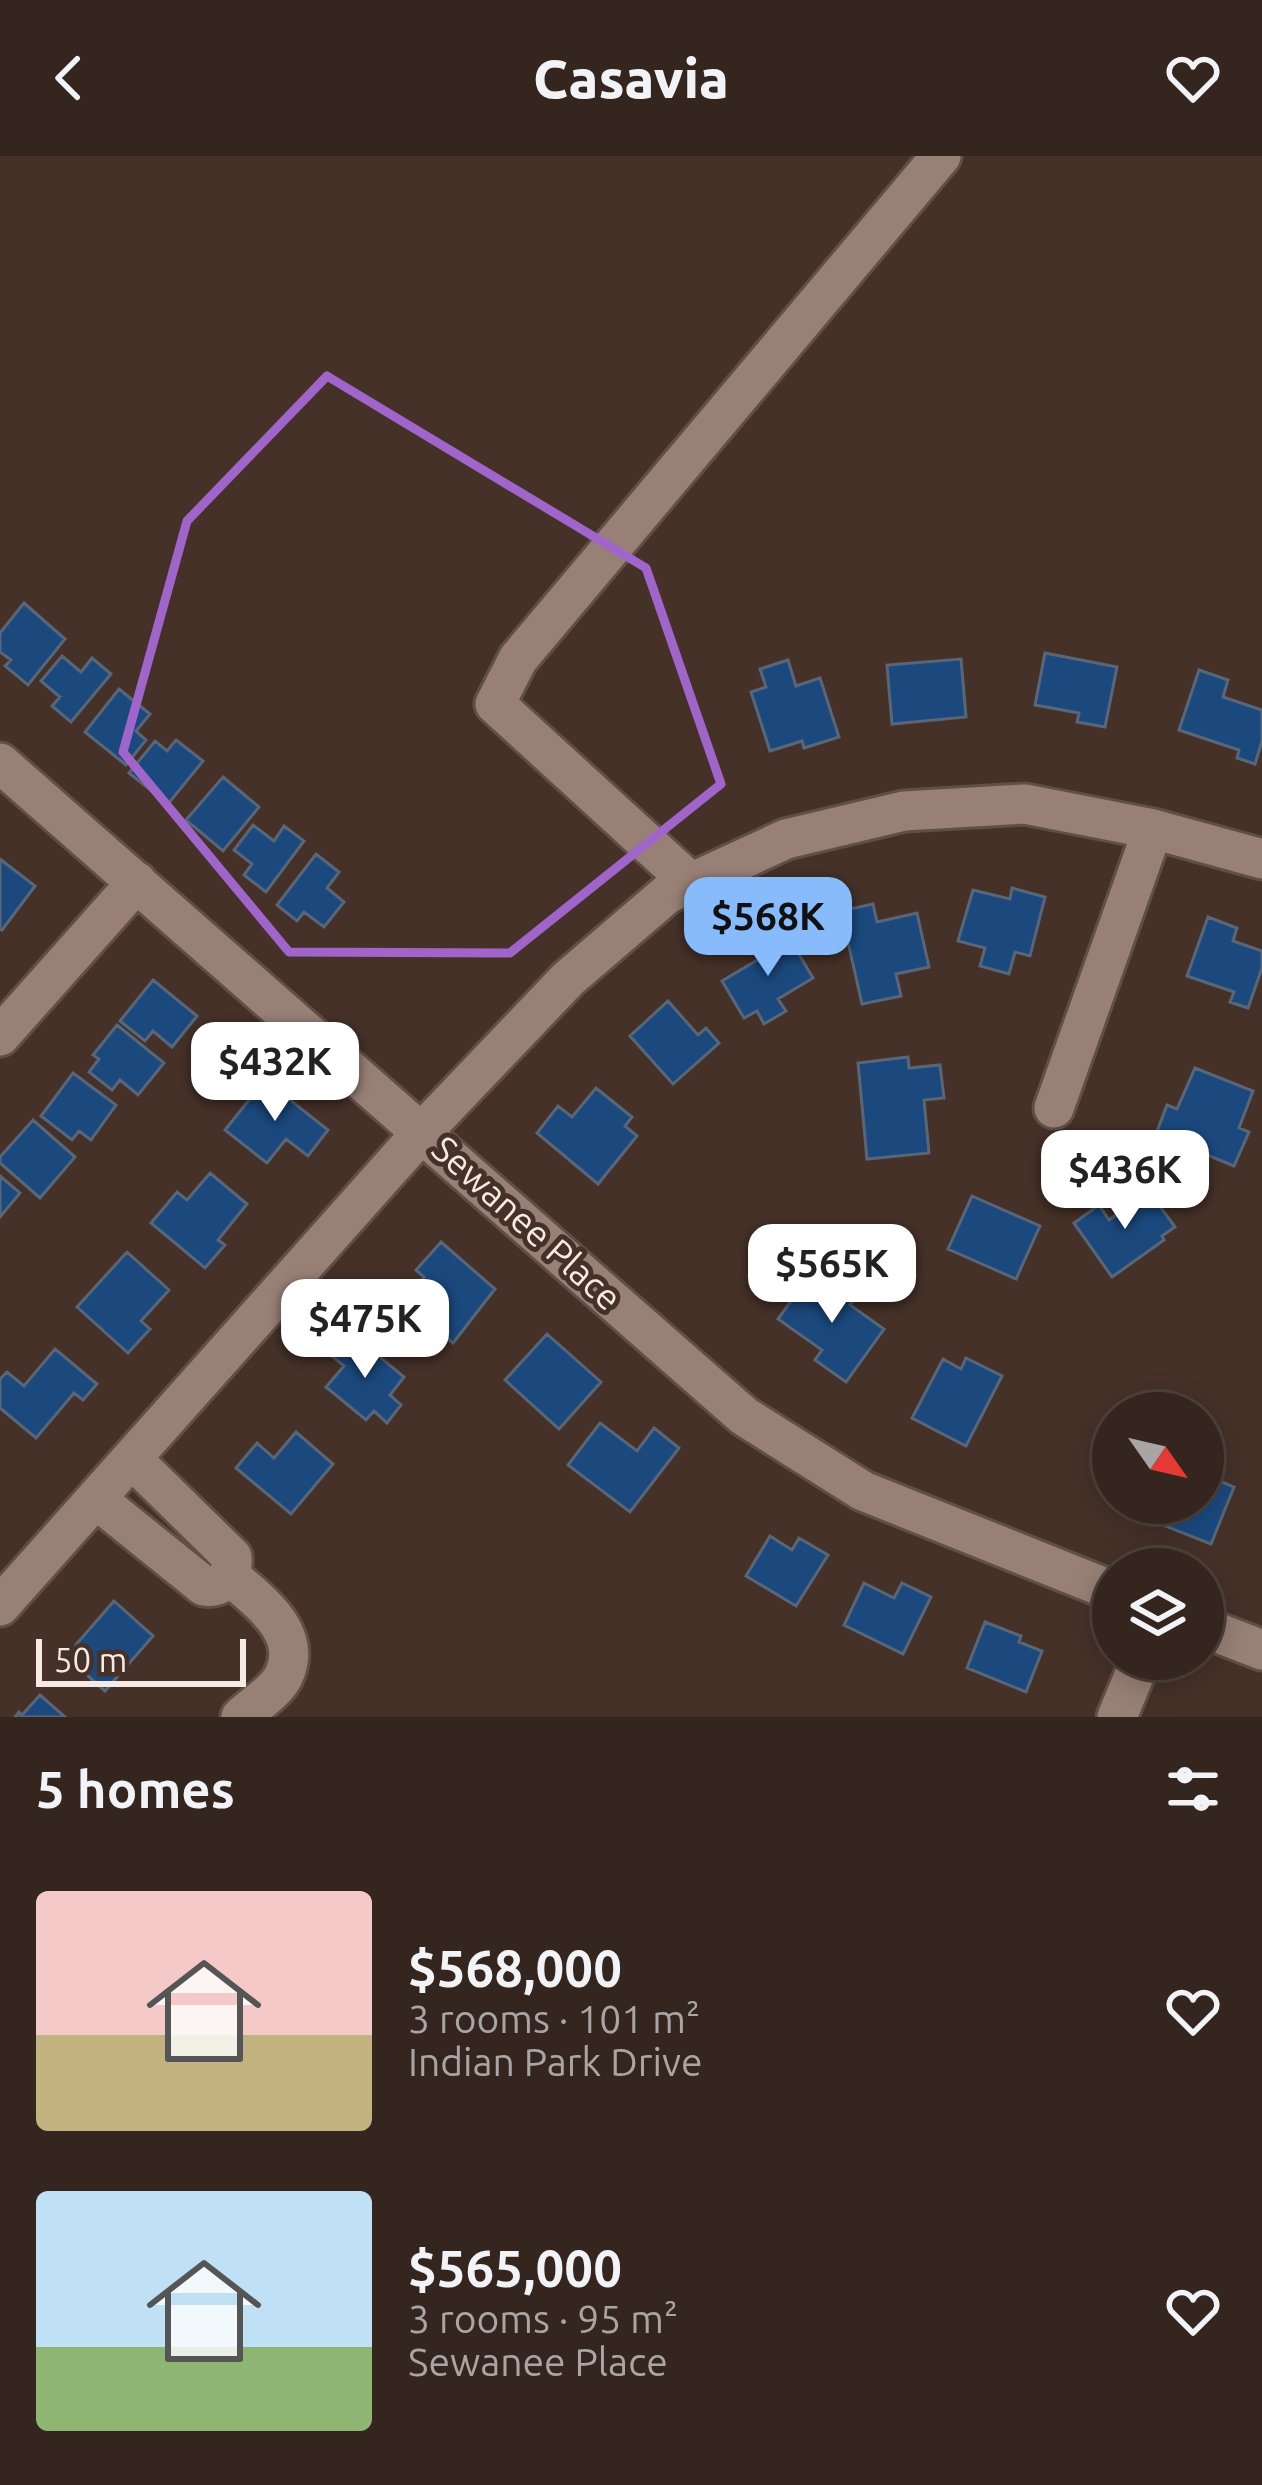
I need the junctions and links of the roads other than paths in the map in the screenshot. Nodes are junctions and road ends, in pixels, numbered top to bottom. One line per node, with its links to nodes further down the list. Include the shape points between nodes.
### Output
1 (941, 156): 6 (street, via 518,659 495,704)
2 (0, 763): 5 (street, Sewanee Place)
3 (1153, 829): 4 (street); 6 (street, via 1025,804 904,811 786,839); 8 (street)
4 (1262, 859)
5 (137, 882): 7 (street); 9 (street, Sewanee Place)
6 (691, 883): 9 (street, via 667,894 568,979)
7 (0, 1036)
8 (1054, 1108)
9 (424, 1132): 10 (street); 13 (street, Sewanee Place, via 744,1416 863,1491)
10 (132, 1459): 11 (street); 12 (street, via 232,1557)
11 (96, 1499): 12 (street, via 204,1586); 14 (street)
12 (229, 1575): 18 (street, via 286,1630 290,1646 283,1678)
13 (1092, 1583)
14 (0, 1606)
15 (1224, 1635): 16 (street)
16 (1262, 1650)
17 (1133, 1680): 19 (street)
18 (242, 1717)
19 (1117, 1717)

